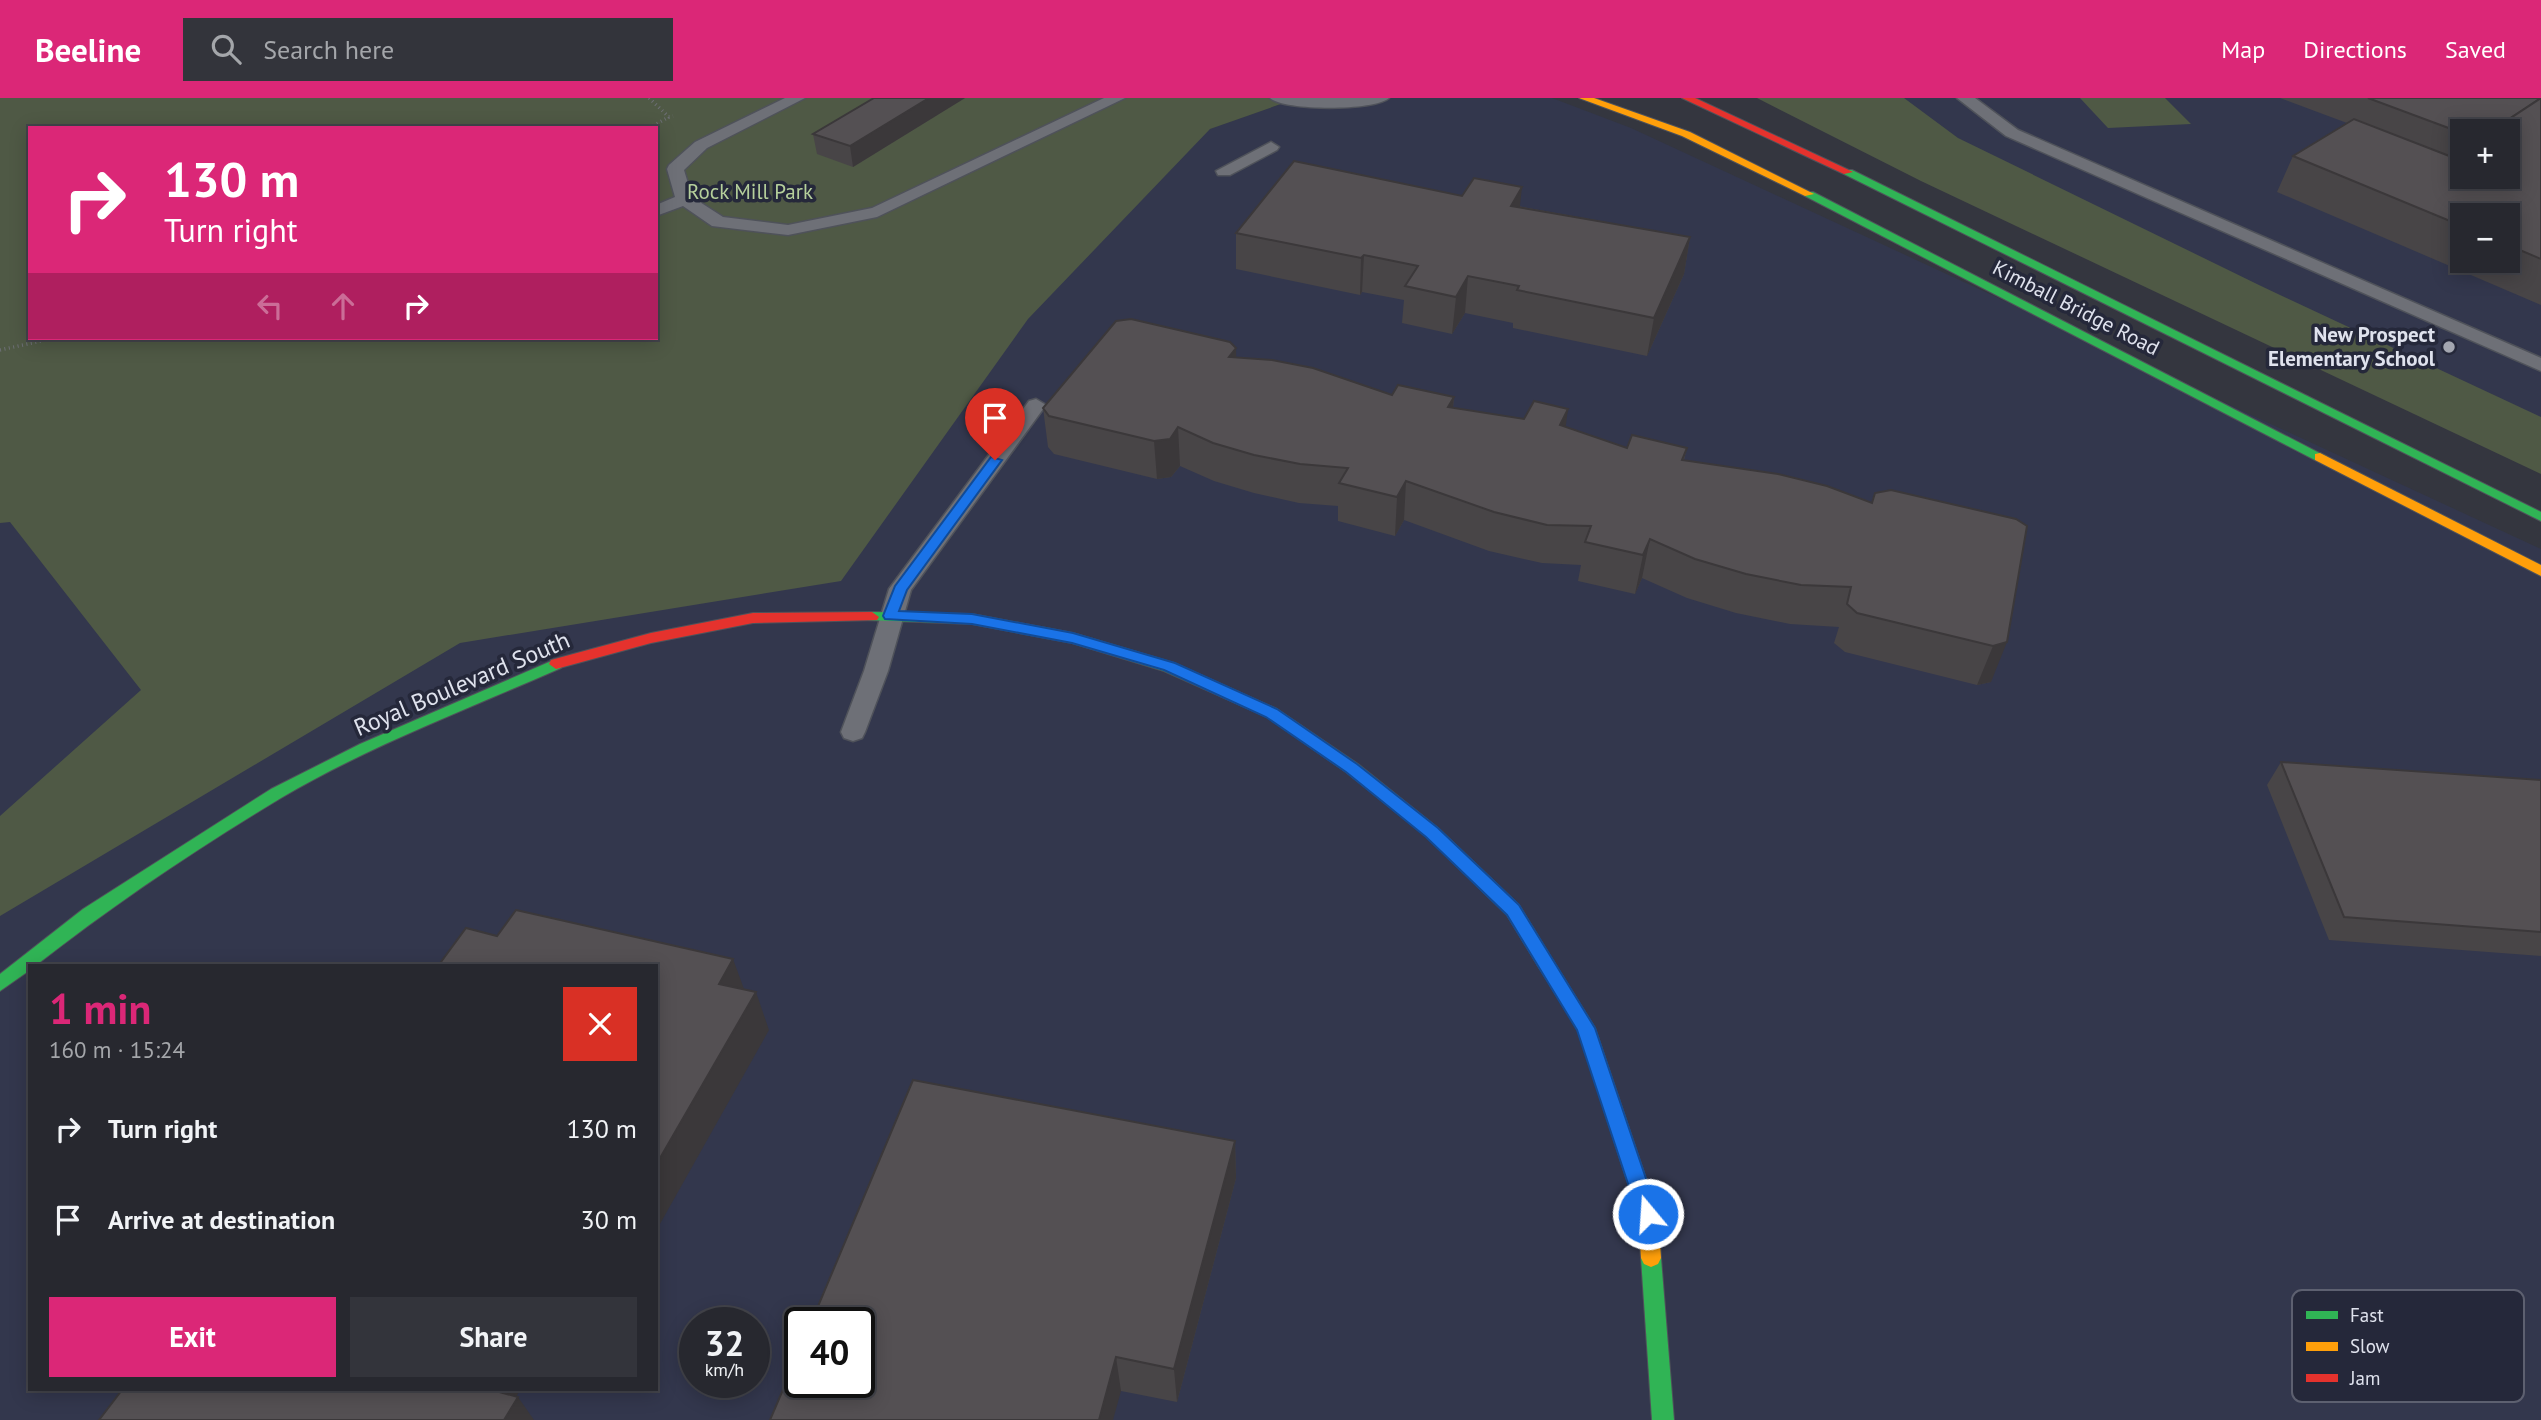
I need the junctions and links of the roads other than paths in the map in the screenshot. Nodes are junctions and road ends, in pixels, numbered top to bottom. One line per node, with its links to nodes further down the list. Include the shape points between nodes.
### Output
1 (797, 98): 11 (lane, via 701,145 675,169)
2 (1118, 98): 11 (lane, via 877,212 788,230 718,222)
3 (1278, 98): 8 (lane, via 1309,104)
4 (1381, 98): 8 (lane)
5 (1584, 98): 16 (street, Kimball Bridge Road, via 1686,134 1755,166)
6 (1687, 98): 15 (street, Kimball Bridge Road, via 1856,176)
7 (1965, 98): 13 (lane, via 2012,133)
8 (1328, 99)
9 (1271, 147): 10 (lane)
10 (1224, 170)
11 (684, 199): 12 (lane)
12 (658, 210)
13 (2541, 365)
14 (1036, 405): 17 (lane, via 900,589)
15 (2541, 517)
16 (2541, 571)
17 (890, 616): 18 (lane); 19 (street, Royal Boulevard South, via 753,618 651,638 554,665 366,748 277,793 89,914); 20 (street, Royal Boulevard South, via 972,619 1073,638 1169,667 1272,713 1352,768 1432,832 1513,910 1586,1028 1648,1214)
18 (853, 732)
19 (0, 984)
20 (1663, 1420)

